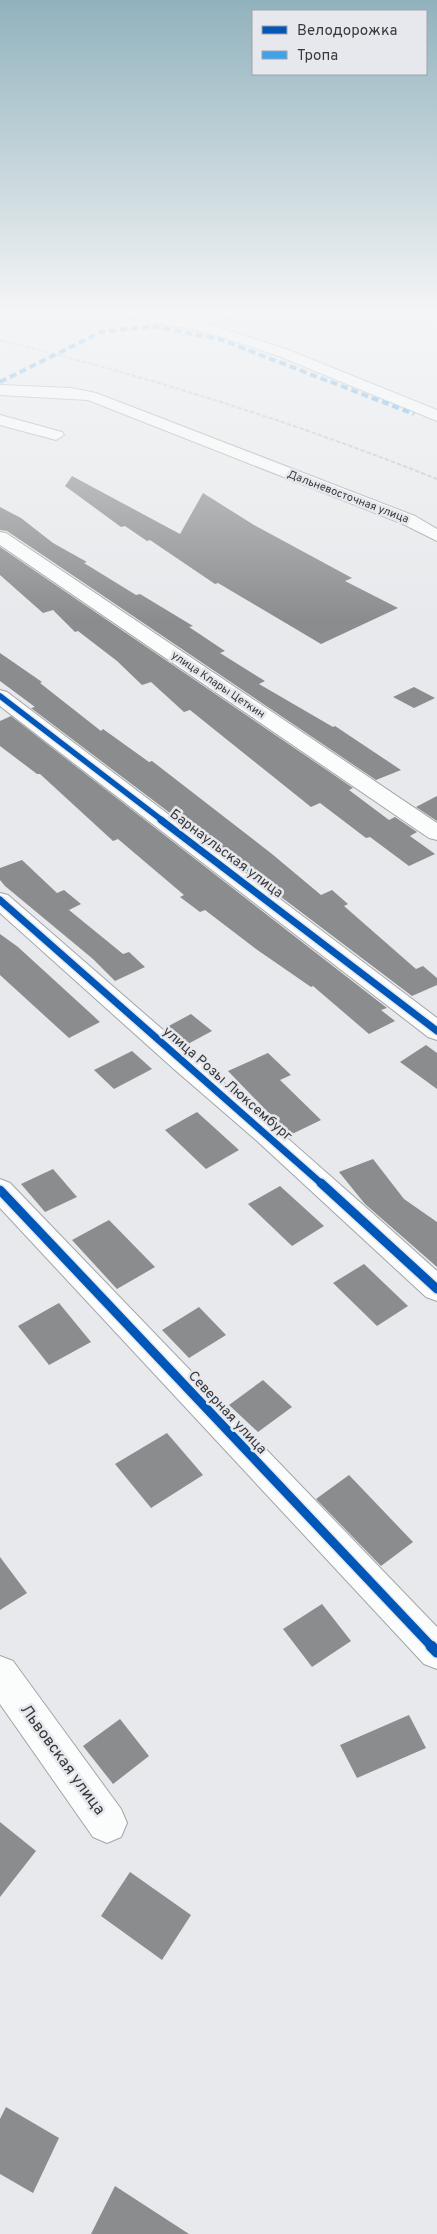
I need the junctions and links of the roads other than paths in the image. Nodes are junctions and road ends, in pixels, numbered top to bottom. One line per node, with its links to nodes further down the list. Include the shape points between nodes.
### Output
1 (132, 412): 4 (street, Дальневосточная улица, via 409,520)
2 (0, 420): 3 (street)
3 (56, 435)
4 (437, 536)
5 (0, 537): 7 (street, улица Клары Цеткин)
6 (0, 696): 9 (street, Барнаульская улица)
7 (437, 832)
8 (0, 900): 11 (street, улица Розы Люксембург, via 266,1133)
9 (437, 1031)
10 (0, 1190): 12 (street, Северная улица)
11 (437, 1289)
12 (437, 1652)
13 (0, 1673): 14 (street, Львовская улица)
14 (107, 1823)

